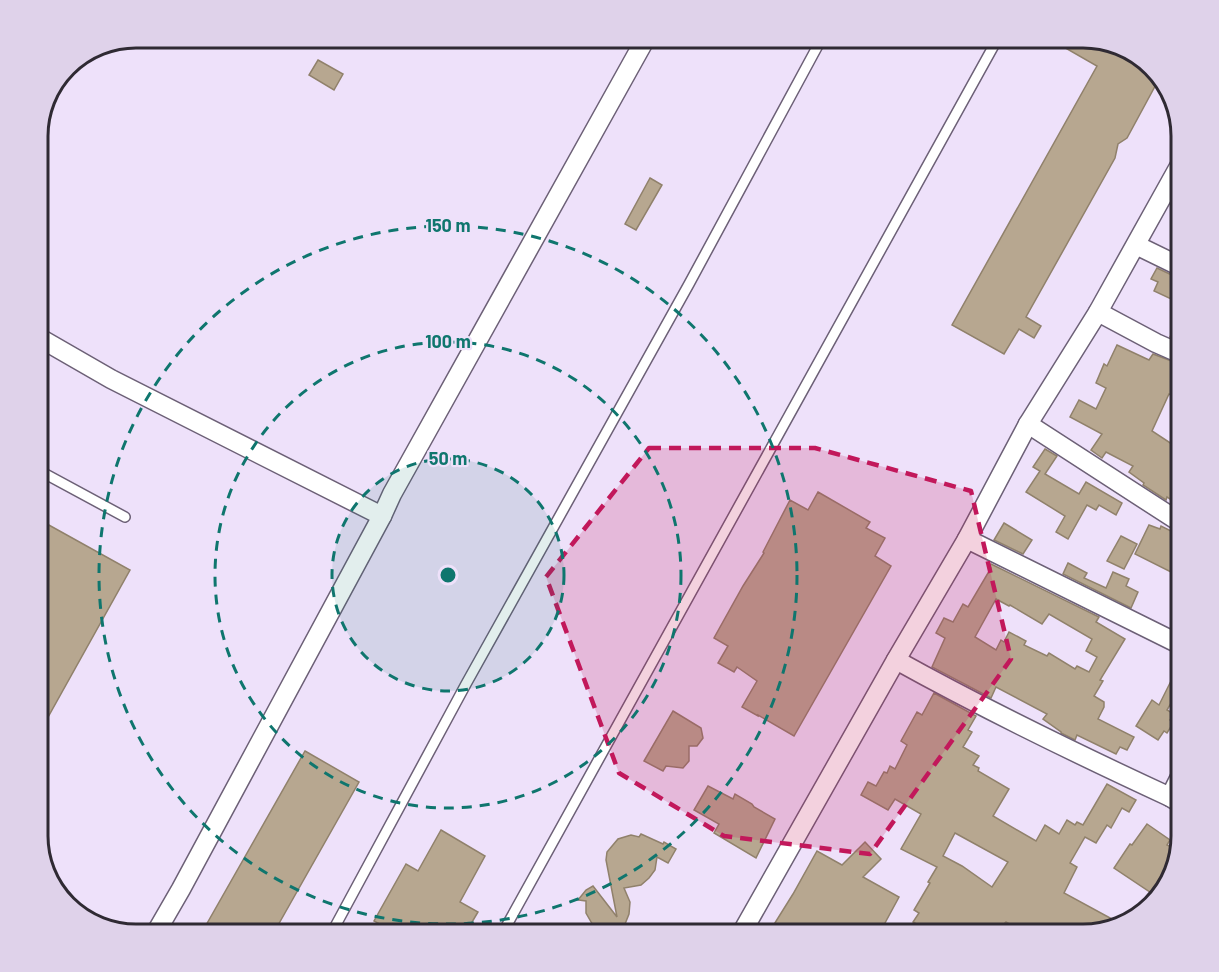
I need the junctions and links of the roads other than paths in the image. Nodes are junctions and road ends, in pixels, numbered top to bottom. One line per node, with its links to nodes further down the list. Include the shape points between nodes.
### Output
1 (640, 48): 13 (street)
2 (817, 48): 20 (lane)
3 (992, 48): 21 (lane)
4 (1171, 183): 5 (street)
5 (1136, 245): 6 (street); 7 (street)
6 (1171, 262)
7 (1098, 312): 9 (street); 10 (street)
8 (48, 343): 13 (street, via 111,379)
9 (1171, 349)
10 (1028, 424): 14 (street); 15 (street)
11 (48, 475): 12 (lane)
12 (125, 516)
13 (382, 516): 19 (street)
14 (1171, 517)
15 (967, 539): 16 (street); 17 (street)
16 (1171, 640)
17 (896, 660): 18 (street, via 1041,737); 22 (street)
18 (1171, 799)
19 (161, 924)
20 (336, 924)
21 (508, 924)
22 (747, 924)

